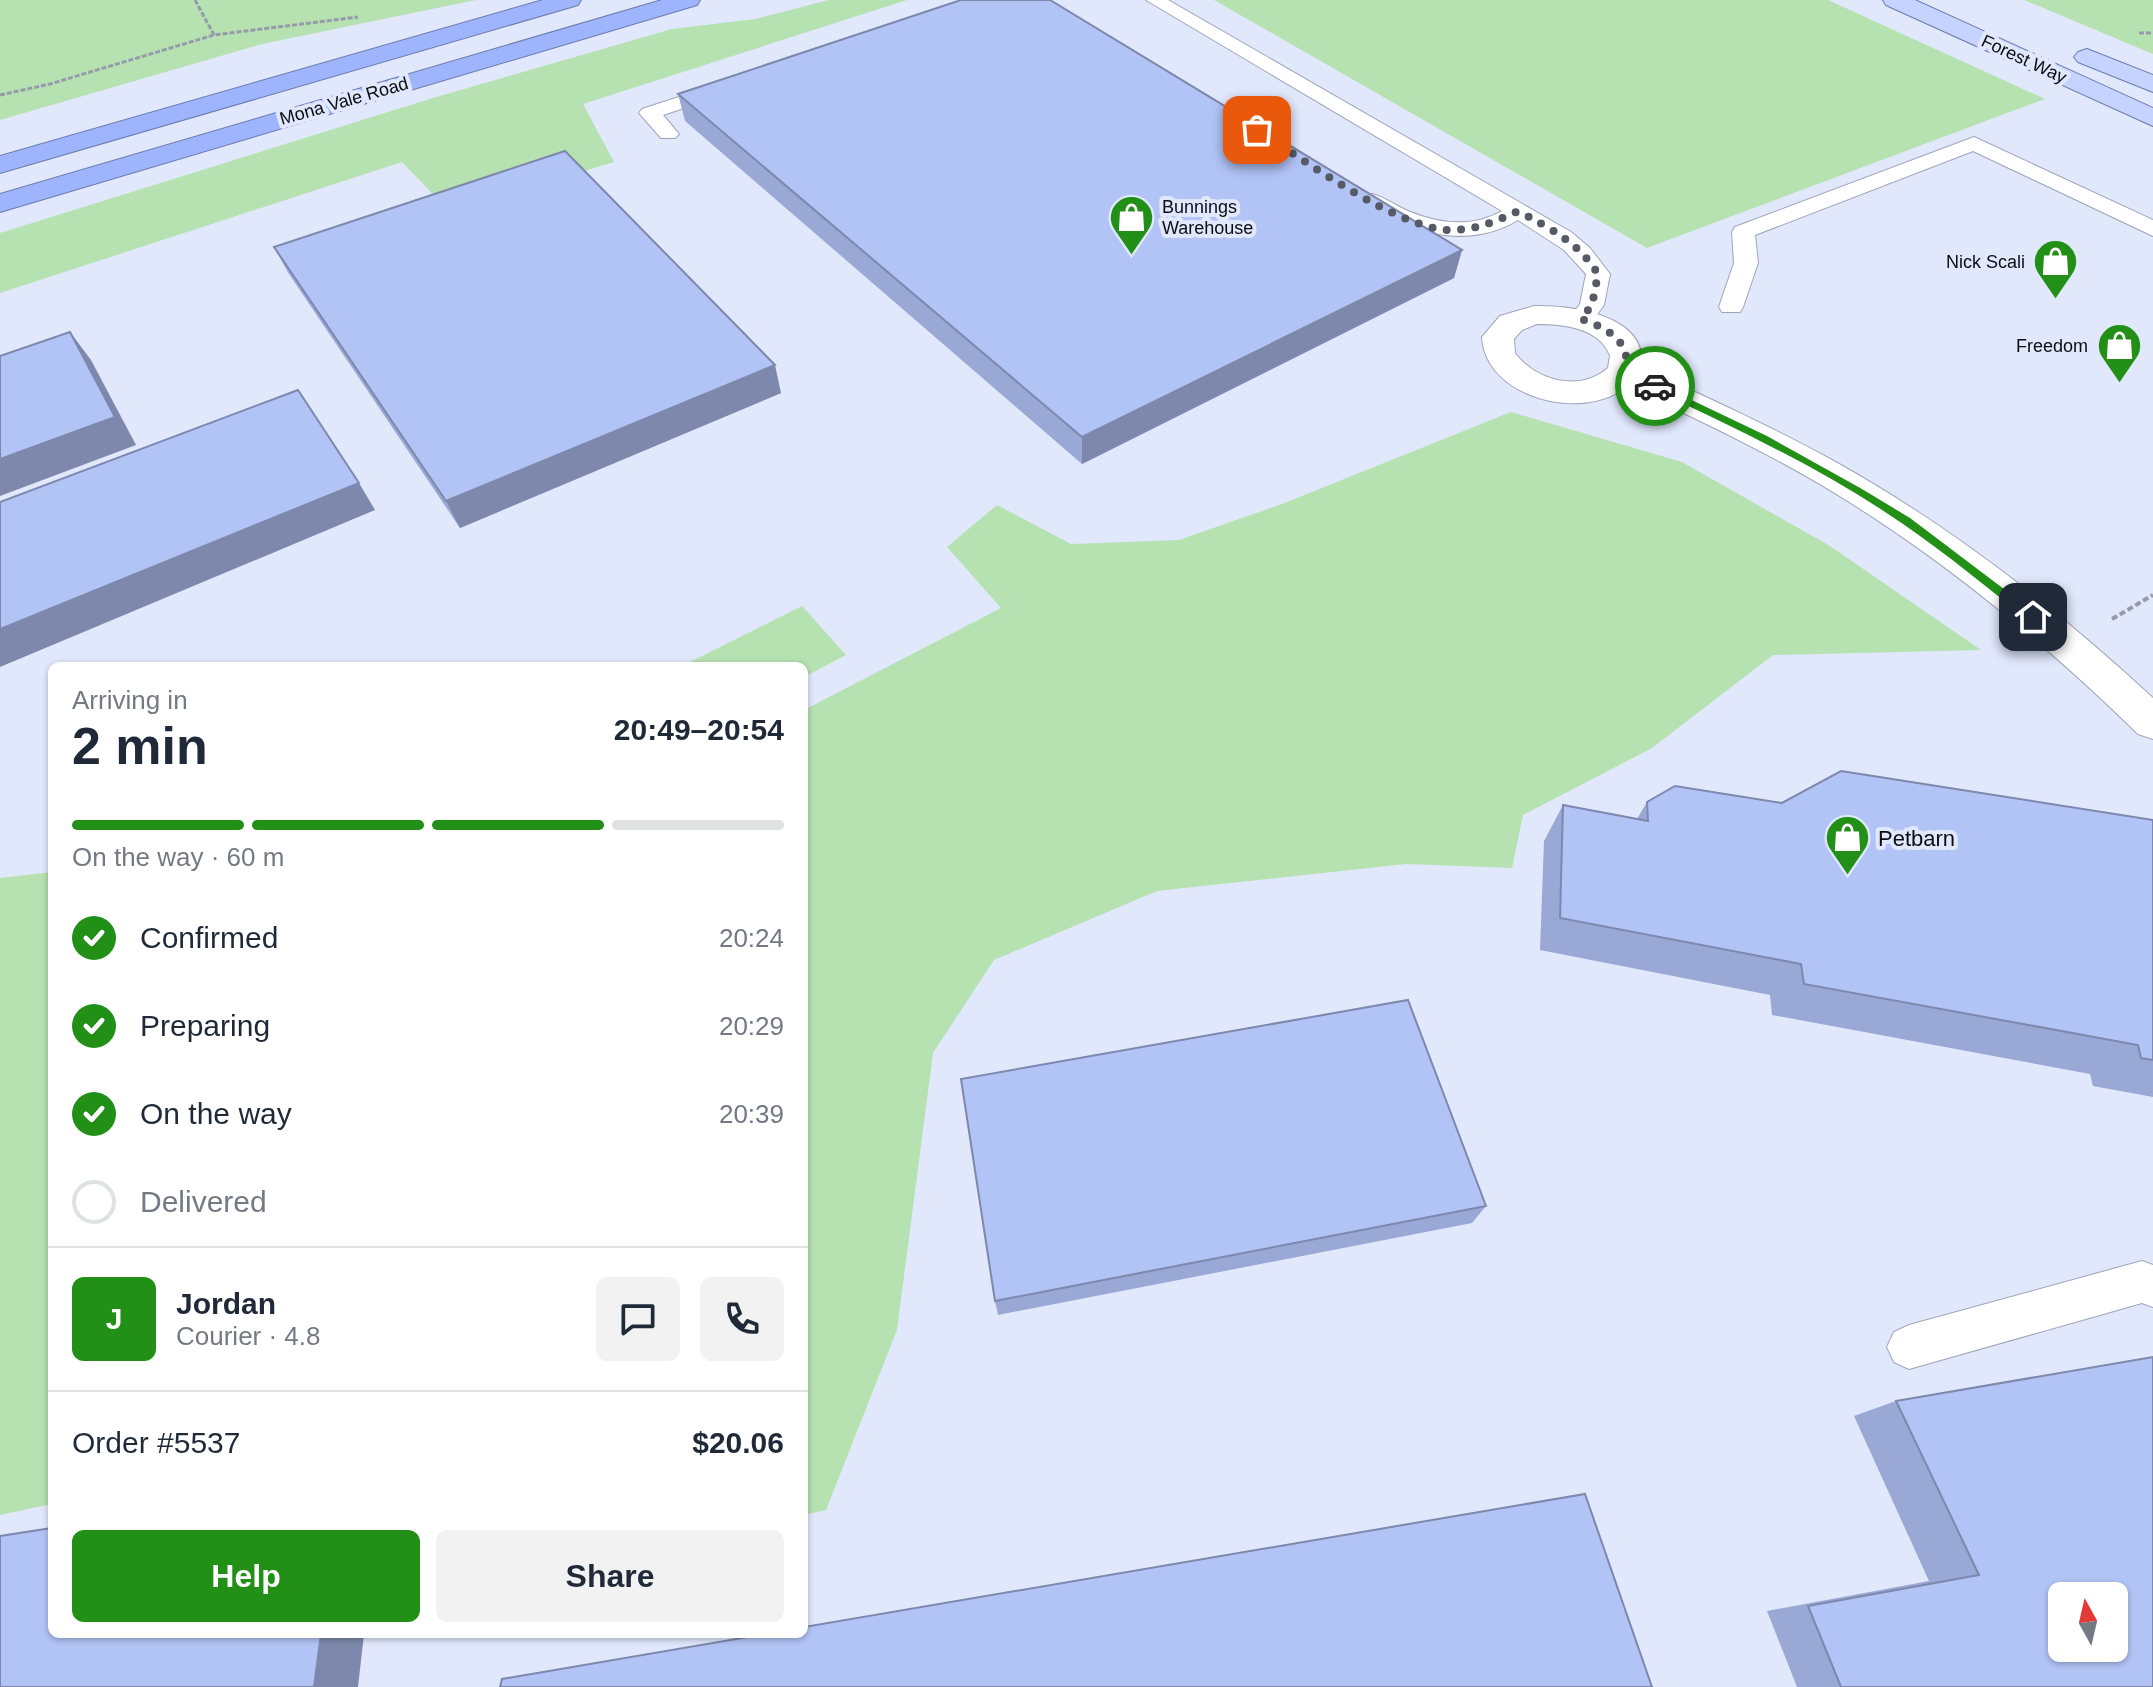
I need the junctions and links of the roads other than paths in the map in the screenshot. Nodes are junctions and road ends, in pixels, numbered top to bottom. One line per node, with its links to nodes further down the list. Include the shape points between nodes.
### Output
1 (569, 0): 12 (highway, Mona Vale Road)
2 (688, 0): 14 (highway, Mona Vale Road)
3 (1155, 0): 15 (lane)
4 (1895, 0): 10 (main road, Forest Way)
5 (1952, 0): 6 (main road, Forest Way)
6 (1978, 11)
7 (2071, 50): 9 (main road, Forest Way)
8 (738, 84): 11 (lane, via 649,113)
9 (2153, 84)
10 (2153, 118)
11 (668, 134)
12 (0, 165)
13 (1360, 194): 16 (lane, via 1397,217)
14 (0, 203)
15 (1518, 211): 16 (lane, via 1488,226 1446,230); 20 (lane, via 1559,232 1586,255 1598,274 1592,305)
16 (1421, 223): 18 (lane)
17 (2153, 229): 19 (lane, via 1974,143 1743,232 1746,263)
18 (1386, 235)
19 (1731, 307)
20 (1581, 319): 21 (street, via 1620,342 1627,355); 21 (street, via 1553,314 1518,319 1501,332 1499,354 1519,377 1558,390 1599,389)
21 (1624, 372): 22 (street, via 1786,450 1907,521 2068,645)
22 (2153, 723)
23 (2153, 1286): 24 (lane, via 2142,1282)
24 (1909, 1347)

